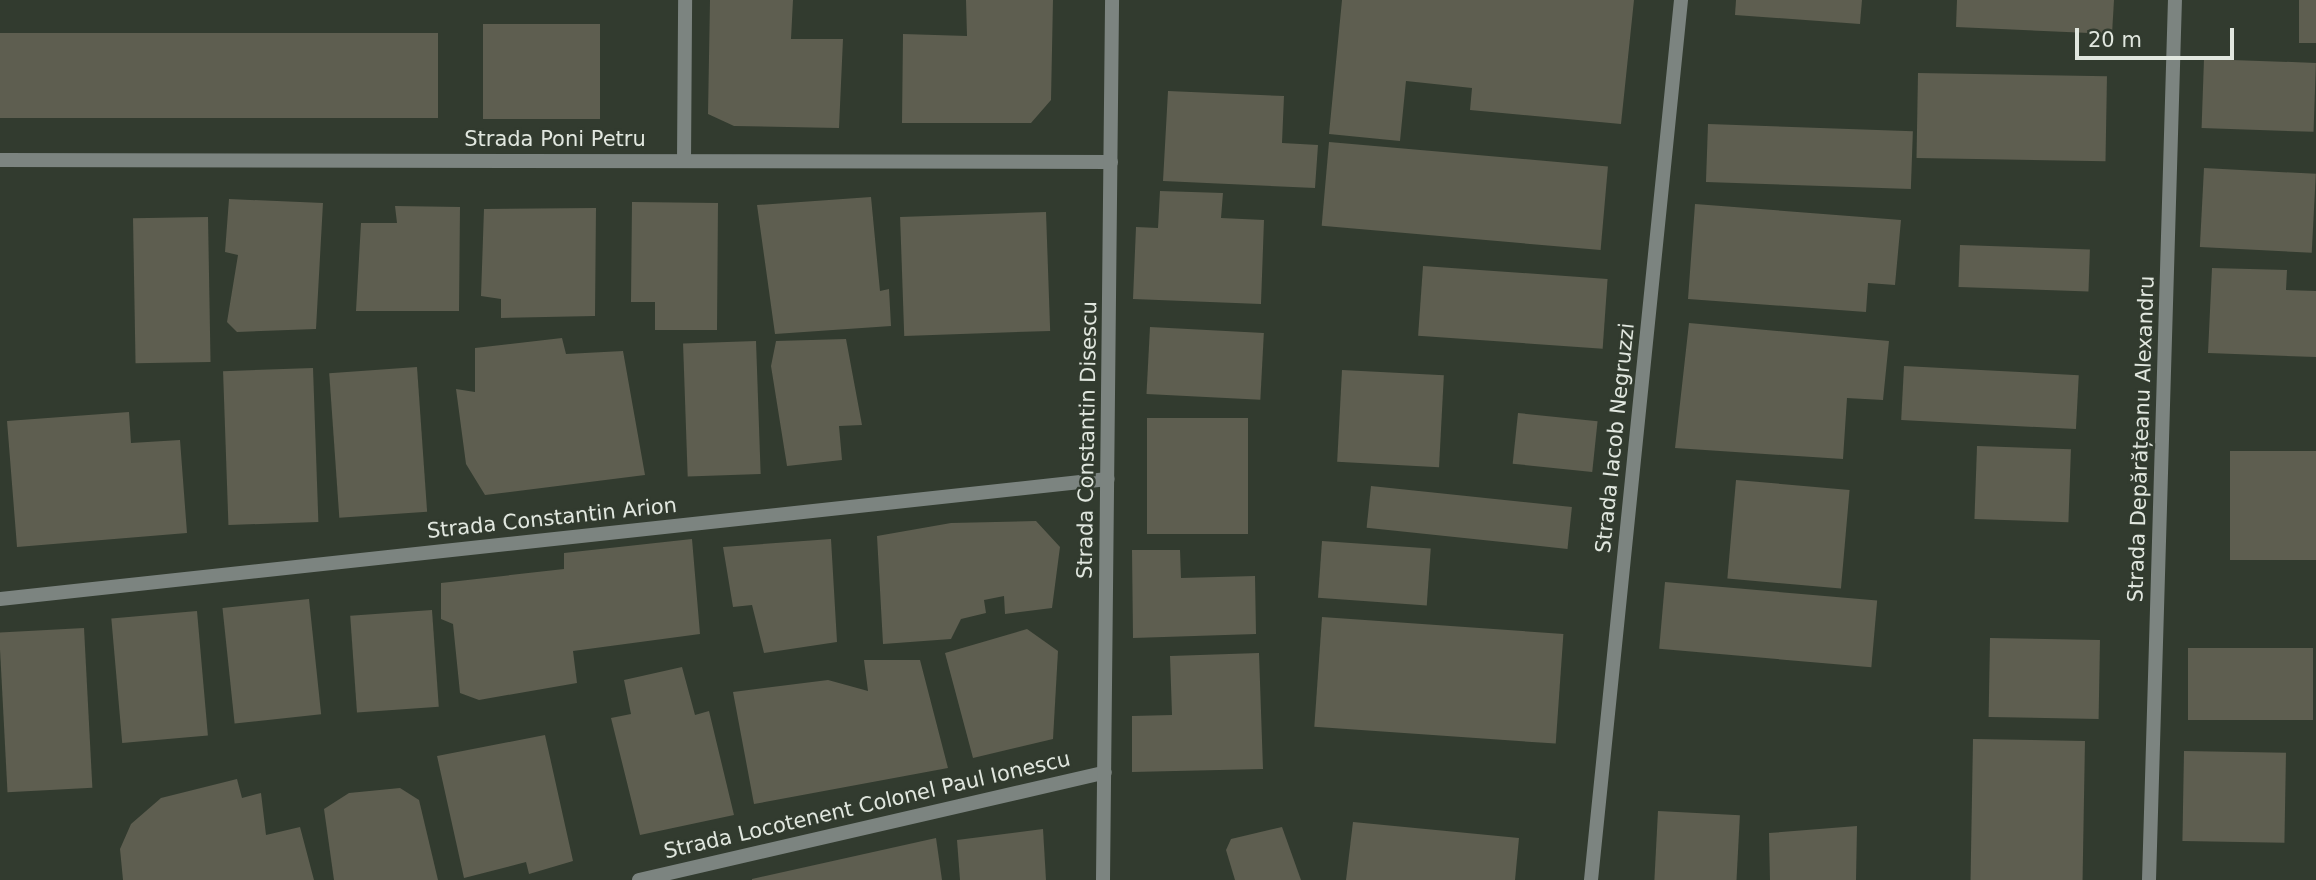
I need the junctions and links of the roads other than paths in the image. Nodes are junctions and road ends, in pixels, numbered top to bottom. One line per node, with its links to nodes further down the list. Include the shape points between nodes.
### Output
1 (685, 0): 6 (street)
2 (1112, 0): 7 (street, Strada Constantin Disescu)
3 (1681, 0): 13 (street, Strada Iacob Negruzzi)
4 (2175, 0): 14 (street, Strada Depărățeanu Alexandru)
5 (0, 160): 6 (street, Strada Poni Petru)
6 (684, 160): 7 (street, Strada Poni Petru)
7 (1111, 162): 8 (street, Strada Constantin Disescu)
8 (1108, 479): 9 (street, Strada Constantin Arion); 10 (street, Strada Constantin Disescu)
9 (0, 598)
10 (1105, 772): 11 (street, Strada Locotenent Colonel Paul Ionescu); 12 (street, Strada Constantin Disescu)
11 (639, 880)
12 (1103, 880)
13 (1591, 880)
14 (2148, 880)

